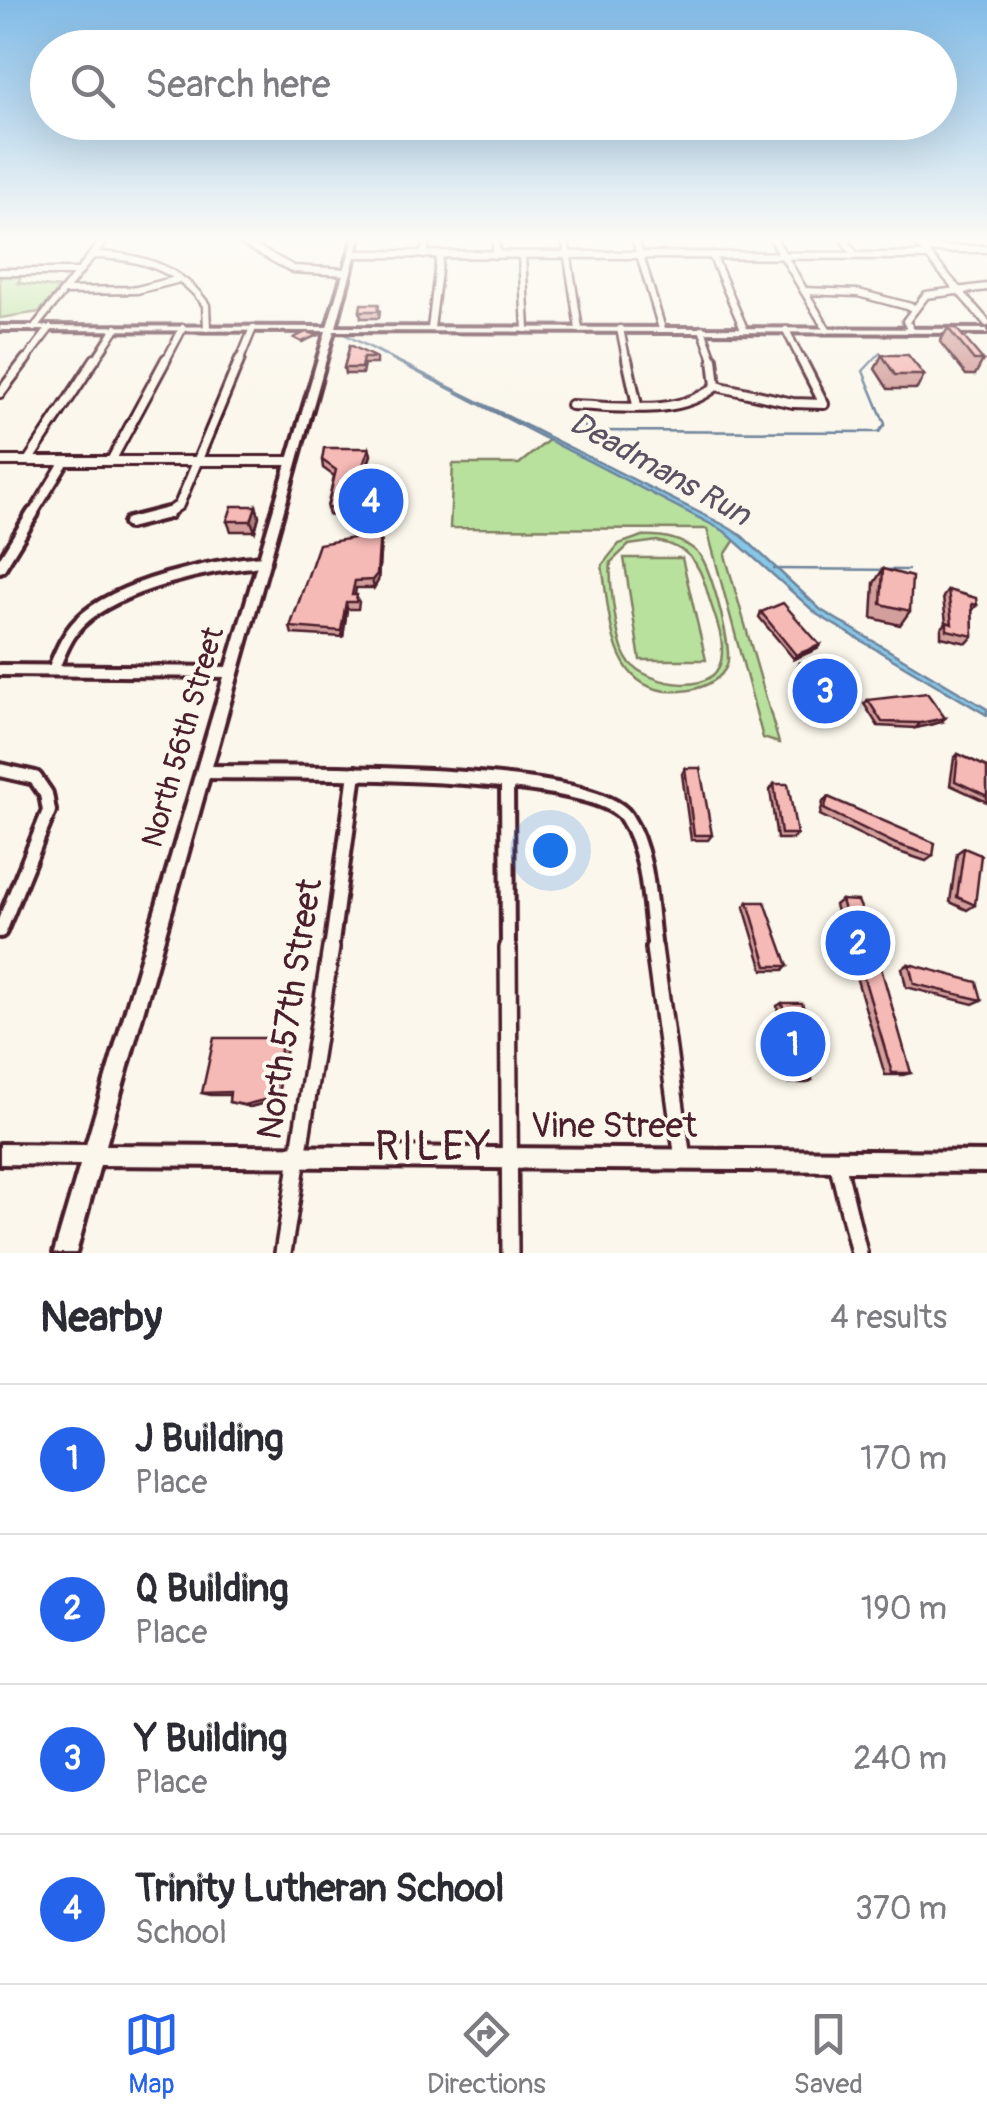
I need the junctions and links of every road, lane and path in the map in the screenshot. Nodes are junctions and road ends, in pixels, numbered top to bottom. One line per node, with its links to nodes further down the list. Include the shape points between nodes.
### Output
1 (59, 296): 16 (street)
2 (199, 296): 20 (street, via 212,314)
3 (340, 296): 22 (main road, North 56th Street)
4 (435, 296): 23 (street)
5 (524, 296): 24 (street)
6 (574, 296): 25 (street)
7 (652, 296): 27 (street)
8 (730, 296): 29 (street)
9 (807, 296): 31 (street)
10 (874, 296): 13 (street)
11 (925, 296): 13 (street)
12 (963, 296): 14 (street)
13 (915, 308): 32 (street, via 906,322)
14 (987, 327): 32 (main road)
15 (0, 328): 16 (main road)
16 (34, 328): 17 (main road)
17 (50, 328): 18 (main road); 34 (street)
18 (116, 328): 19 (main road); 40 (street)
19 (183, 328): 20 (main road); 42 (street)
20 (207, 328): 21 (main road)
21 (253, 328): 22 (main road); 43 (street)
22 (331, 328): 23 (main road); 44 (main road, North 56th Street)
23 (432, 328): 24 (main road)
24 (526, 328): 25 (main road)
25 (579, 329): 26 (main road)
26 (620, 329): 27 (main road); 38 (street)
27 (662, 329): 28 (main road)
28 (702, 329): 29 (main road); 35 (street)
29 (744, 330): 30 (main road)
30 (786, 330): 31 (main road); 35 (street, via 824,404)
31 (827, 330): 32 (main road)
32 (911, 330)
33 (0, 372): 34 (street)
34 (16, 372): 36 (street)
35 (716, 386): 38 (street, via 688,403)
36 (0, 393)
37 (570, 405): 38 (street)
38 (636, 405)
39 (0, 461): 40 (street)
40 (28, 461): 41 (street)
41 (65, 461): 42 (street); 47 (street)
42 (111, 461): 43 (street)
43 (197, 461): 44 (street); 45 (street, via 174,510)
44 (293, 461): 46 (main road, North 56th Street)
45 (129, 523)
46 (265, 561): 49 (street, via 226,564 102,607 74,629); 50 (main road, North 56th Street)
47 (0, 567)
48 (0, 670): 49 (street)
49 (52, 670): 50 (street)
50 (233, 672): 52 (main road, North 56th Street)
51 (0, 770): 55 (street, via 35,778 49,810)
52 (204, 772): 53 (street); 57 (main road, North 56th Street)
53 (355, 773): 54 (street); 58 (street, North 57th Street)
54 (507, 782): 59 (street); 60 (street, via 598,796 630,820 641,848)
55 (0, 929)
56 (0, 1154): 57 (main road, Vine Street)
57 (94, 1154): 58 (main road, Vine Street); 63 (main road, North 56th Street)
58 (299, 1156): 59 (main road, Vine Street); 64 (street, North 57th Street)
59 (512, 1158): 60 (main road, Vine Street); 65 (street)
60 (683, 1159): 61 (main road, Vine Street)
61 (836, 1160): 62 (main road, Vine Street); 66 (street)
62 (987, 1162)
63 (65, 1253)
64 (283, 1253)
65 (510, 1253)
66 (860, 1253)

